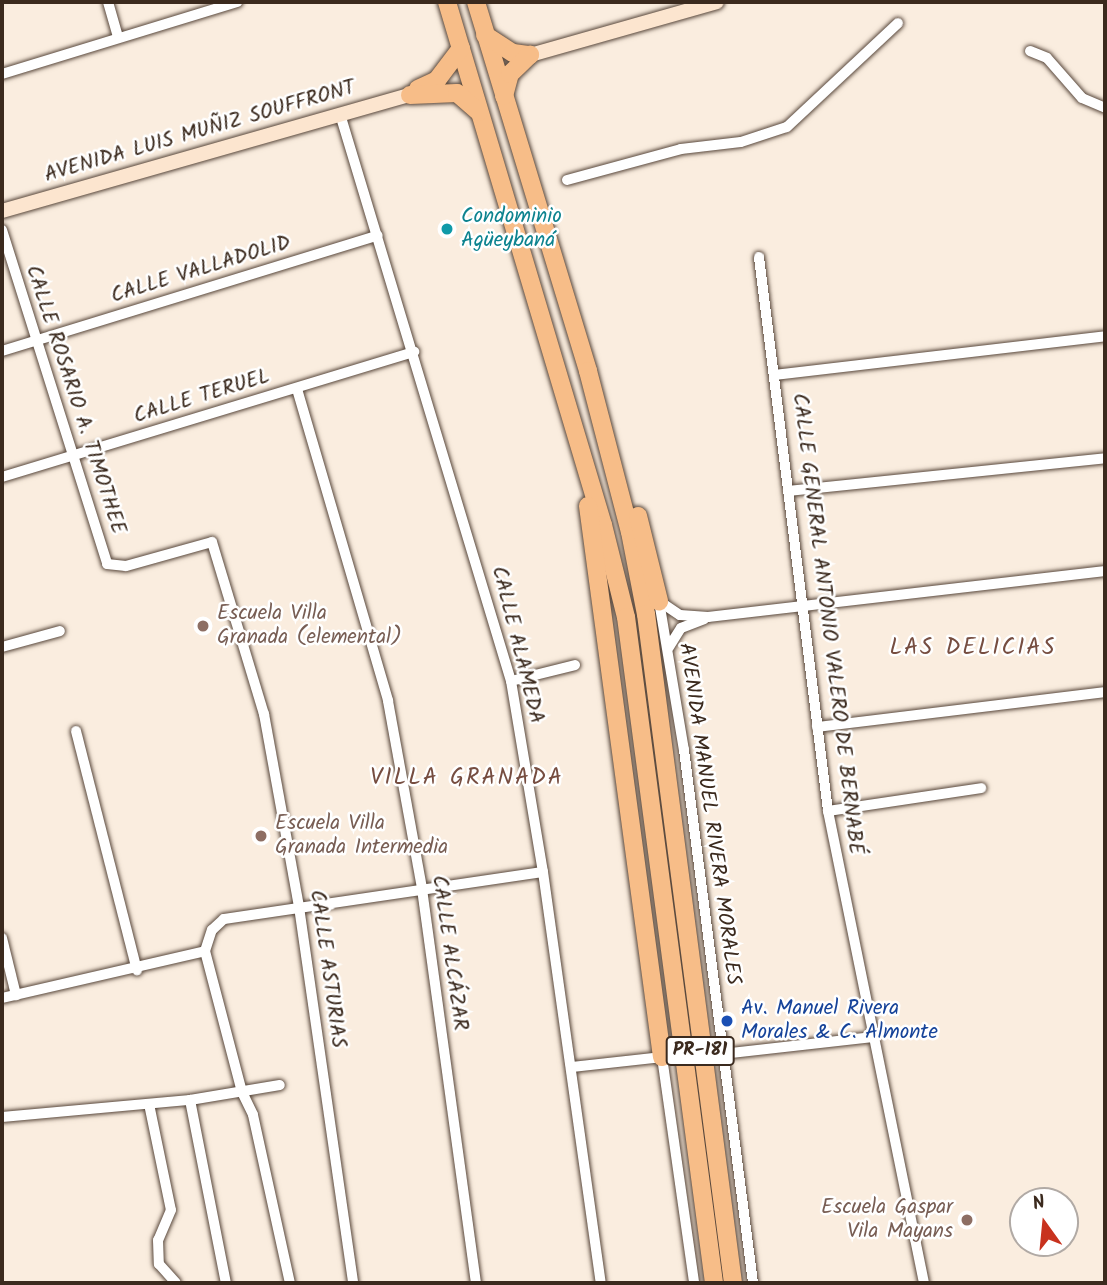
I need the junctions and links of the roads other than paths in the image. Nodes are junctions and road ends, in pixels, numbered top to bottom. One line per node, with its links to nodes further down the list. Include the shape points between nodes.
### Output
1 (108, 2): 8 (street)
2 (236, 2): 8 (street)
3 (476, 2): 7 (highway, PR-181)
4 (717, 2): 11 (street)
5 (449, 6): 9 (highway, PR-181)
6 (898, 23): 18 (street, via 787,127)
7 (485, 35): 11 (highway, via 513,53); 14 (highway, PR-181)
8 (118, 38): 12 (street)
9 (461, 48): 13 (highway, via 437,79); 16 (highway, PR-181)
10 (1030, 51): 15 (street, via 1046,58 1082,98)
11 (530, 55): 14 (highway, via 510,74)
12 (2, 74)
13 (410, 94): 16 (highway, via 457,93); 17 (street, AVENIDA LUIS MUÑIZ SOUFFRONT)
14 (504, 96): 27 (highway, PR-181)
15 (1105, 108)
16 (480, 113): 30 (highway, PR-181)
17 (340, 114): 19 (street, AVENIDA LUIS MUÑIZ SOUFFRONT); 21 (street, CALLE ALAMEDA)
18 (567, 180)
19 (2, 211)
20 (2, 230): 24 (street, CALLE ROSARIO A. TIMOTHEE)
21 (378, 235): 24 (street, CALLE VALLADOLID); 26 (street, CALLE ALAMEDA)
22 (759, 257): 28 (street, CALLE GENERAL ANTONIO VALERO DE BERNABÉ)
23 (1105, 336): 28 (street)
24 (35, 341): 25 (street, CALLE VALLADOLID); 31 (street, CALLE ROSARIO A. TIMOTHEE)
25 (2, 351)
26 (414, 352): 29 (street, CALLE TERUEL); 44 (street, CALLE ALAMEDA)
27 (588, 371): 37 (highway, via 611,424); 50 (highway, PR-181, via 646,614)
28 (775, 375): 34 (street, CALLE GENERAL ANTONIO VALERO DE BERNABÉ)
29 (296, 389): 31 (street, CALLE TERUEL); 52 (street, CALLE ALCÁZAR, via 388,701)
30 (581, 450): 50 (highway, PR-181, via 626,617); 61 (highway)
31 (71, 456): 33 (street, CALLE TERUEL); 35 (street, CALLE ROSARIO A. TIMOTHEE, via 107,564 126,566)
32 (1105, 458): 34 (street)
33 (2, 477)
34 (788, 491): 38 (street, CALLE GENERAL ANTONIO VALERO DE BERNABÉ)
35 (212, 542): 53 (street, CALLE ASTURIAS, via 264,714)
36 (1105, 571): 38 (street)
37 (659, 601): 39 (street, via 680,615); 42 (street, AVENIDA MANUEL RIVERA MORALES)
38 (802, 609): 39 (street); 46 (street, CALLE GENERAL ANTONIO VALERO DE BERNABÉ)
39 (708, 617): 42 (street, via 681,628)
40 (60, 631): 41 (street)
41 (2, 647)
42 (668, 649): 60 (street, AVENIDA MANUEL RIVERA MORALES)
43 (575, 665): 44 (street)
44 (511, 681): 51 (street, CALLE ALAMEDA)
45 (1105, 692): 46 (street)
46 (817, 727): 49 (street, CALLE GENERAL ANTONIO VALERO DE BERNABÉ)
47 (76, 731): 56 (street)
48 (981, 788): 49 (street)
49 (828, 811): 59 (street, CALLE GENERAL ANTONIO VALERO DE BERNABÉ)
50 (661, 821): 75 (highway, PR-181); 76 (highway, PR-181)
51 (543, 872): 52 (street); 62 (street, CALLE ALAMEDA)
52 (422, 889): 53 (street); 72 (street, CALLE ALCÁZAR)
53 (299, 907): 55 (street, via 224,919 212,930); 71 (street, CALLE ASTURIAS)
54 (2, 938): 57 (street)
55 (205, 951): 56 (street); 64 (street)
56 (137, 970): 57 (street)
57 (16, 995): 58 (street)
58 (2, 998)
59 (873, 1037): 60 (street); 78 (street, CALLE GENERAL ANTONIO VALERO DE BERNABÉ)
60 (722, 1054): 77 (street, AVENIDA MANUEL RIVERA MORALES)
61 (662, 1057): 62 (street); 74 (street)
62 (572, 1067): 73 (street, CALLE ALAMEDA)
63 (280, 1085): 64 (street)
64 (242, 1092): 65 (street); 70 (street, via 253,1115)
65 (190, 1100): 66 (street); 69 (street)
66 (149, 1104): 67 (street); 68 (street, via 171,1210 158,1240 159,1264)
67 (2, 1117)
68 (176, 1283)
69 (226, 1283)
70 (290, 1283)
71 (353, 1283)
72 (476, 1283)
73 (601, 1283)
74 (694, 1283)
75 (714, 1283)
76 (733, 1283)
77 (753, 1283)
78 (924, 1283)

